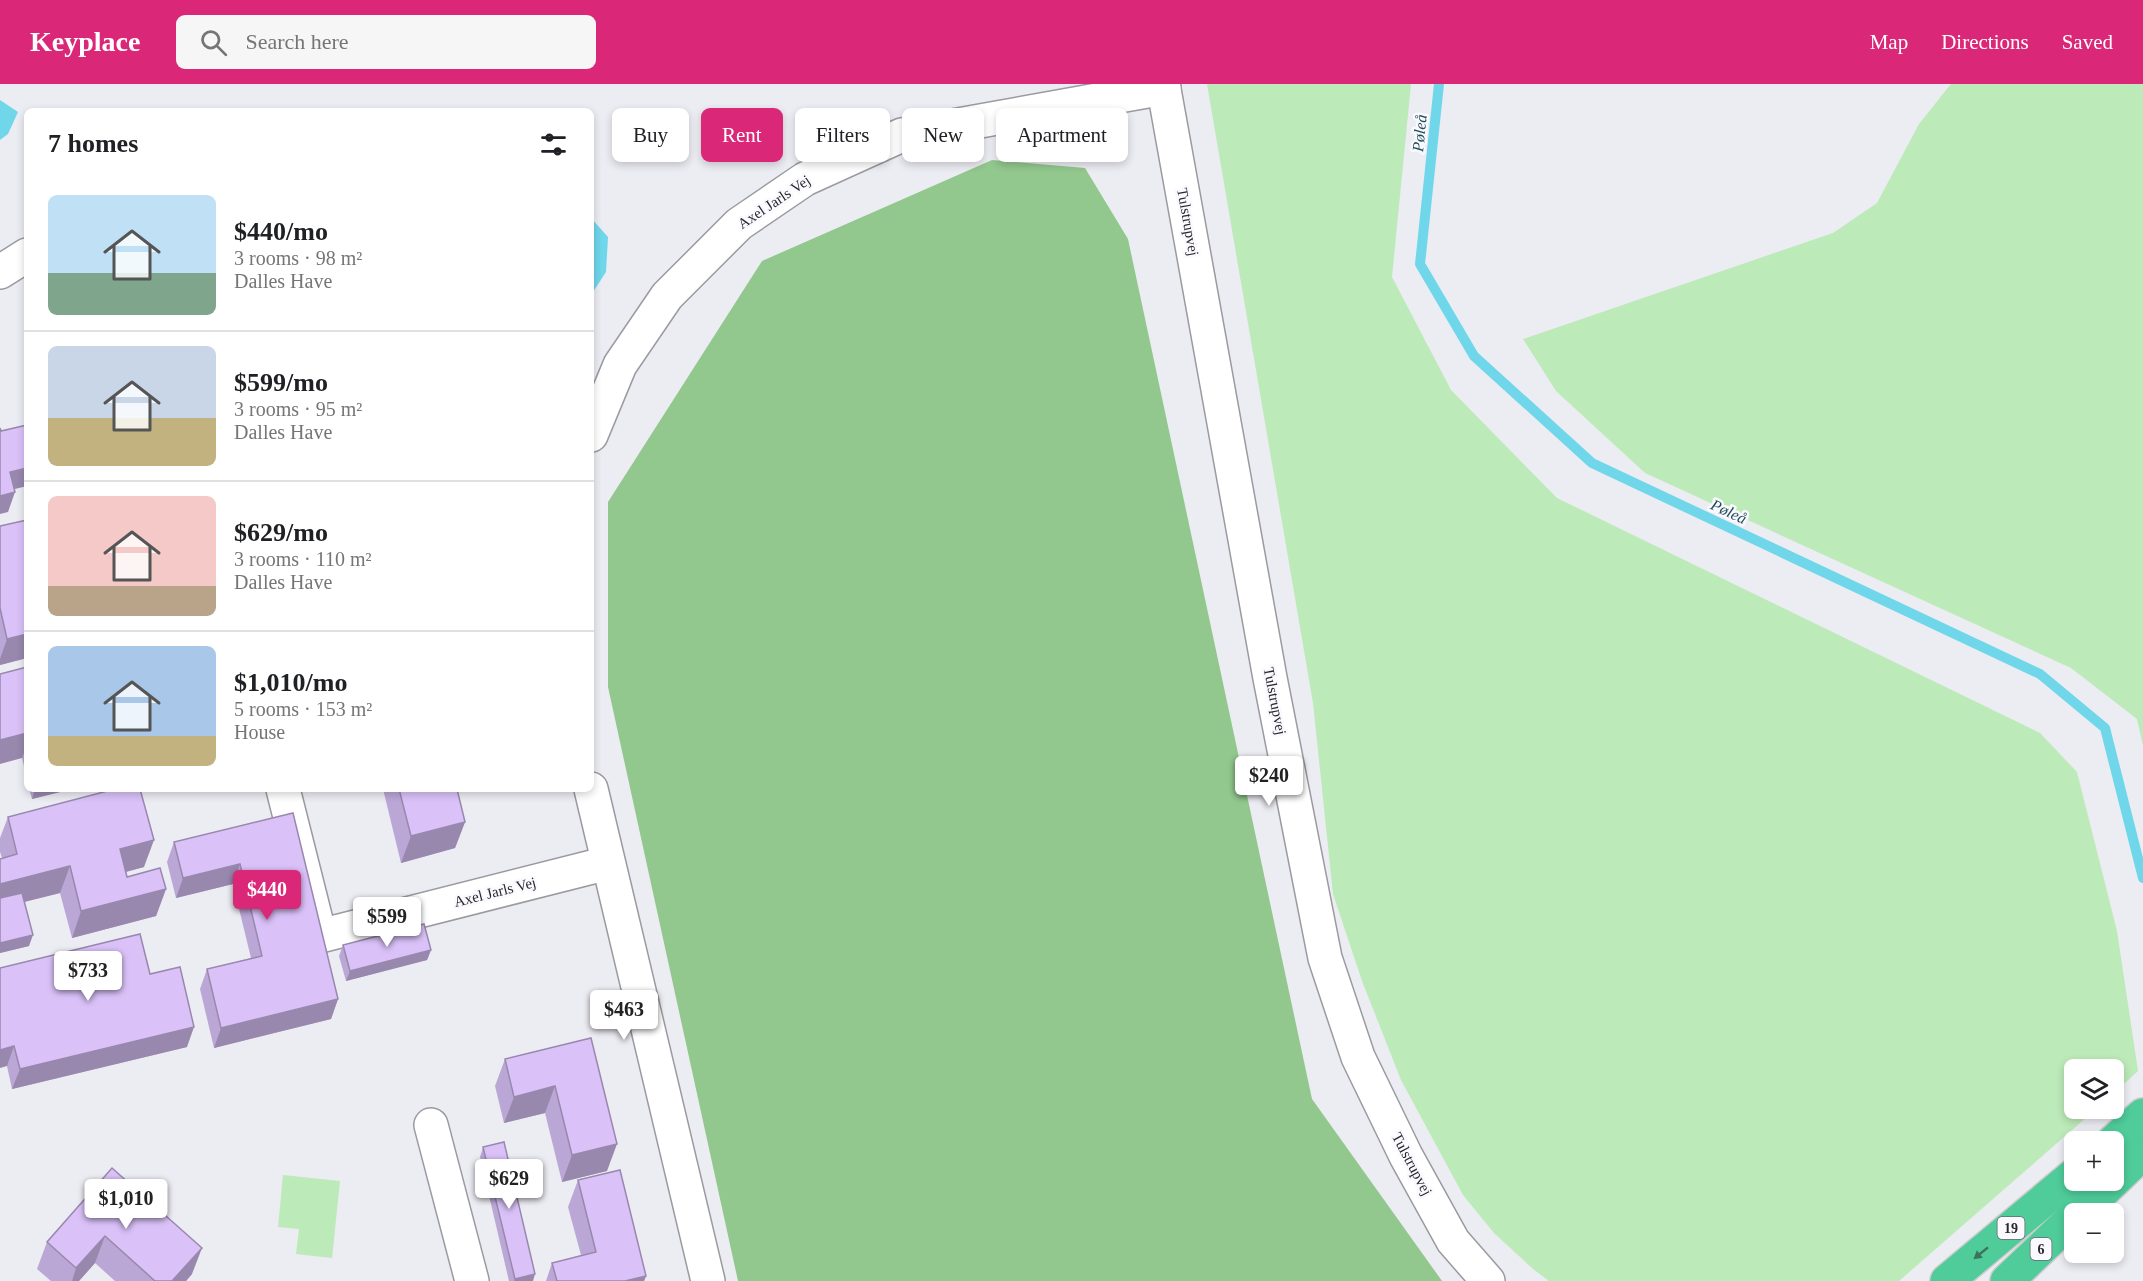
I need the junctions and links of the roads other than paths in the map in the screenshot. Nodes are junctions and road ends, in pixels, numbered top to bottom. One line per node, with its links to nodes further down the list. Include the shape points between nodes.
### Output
1 (1164, 86): 4 (street, Axel Jarls Vej, via 902,135 805,179 739,224 667,296 620,365); 17 (street, Tulstrupvej, via 1270,678 1325,958 1358,1057 1406,1156 1453,1241)
2 (24, 257): 3 (street)
3 (0, 272)
4 (594, 428)
5 (284, 792): 7 (street, Axel Jarls Vej, via 320,936)
6 (592, 792): 7 (street)
7 (608, 863): 16 (street)
8 (2143, 1115): 10 (highway)
9 (431, 1125): 15 (street)
10 (2124, 1132)
11 (2143, 1152): 13 (highway)
12 (2064, 1183): 18 (highway, 19, one-way to 18)
13 (2090, 1203)
14 (2064, 1227): 19 (highway, 6)
15 (472, 1281)
16 (708, 1281)
17 (1488, 1281)
18 (1947, 1281)
19 (2007, 1281)

